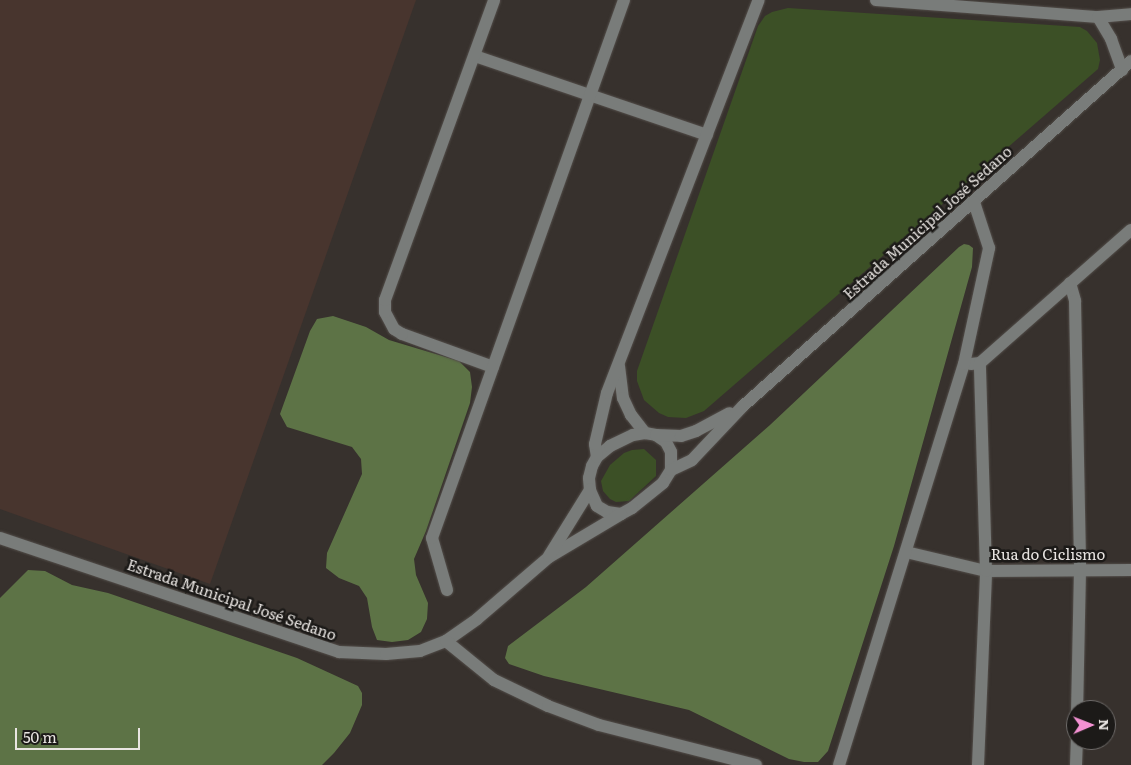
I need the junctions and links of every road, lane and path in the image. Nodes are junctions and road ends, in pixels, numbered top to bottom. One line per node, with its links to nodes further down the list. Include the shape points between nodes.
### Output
1 (494, 0): 7 (street)
2 (624, 0): 9 (street)
3 (759, 0): 10 (street)
4 (876, 0): 6 (street)
5 (1131, 14): 6 (street)
6 (1098, 17): 8 (street)
7 (475, 56): 9 (street); 17 (street, via 385,300 385,312 394,329 402,334)
8 (1126, 65): 11 (street, Estrada Municipal José Sedano)
9 (592, 94): 10 (street); 17 (street)
10 (706, 135): 14 (street)
11 (974, 202): 16 (street, via 989,248); 18 (street, Estrada Municipal José Sedano)
12 (1131, 230): 13 (street)
13 (1070, 284): 15 (street); 27 (street, via 1076,301)
14 (619, 363): 19 (street, via 623,398 631,415); 20 (street, via 607,393 595,444)
15 (980, 363): 16 (street); 29 (street)
16 (964, 364): 25 (street)
17 (492, 367): 30 (street, via 432,538)
18 (743, 406): 19 (street, Estrada Municipal José Sedano, via 696,432 681,436); 21 (street, Estrada Municipal José Sedano, via 692,460)
19 (651, 434): 20 (street, via 616,443); 21 (street, via 666,442)
20 (598, 457): 22 (street, via 589,478)
21 (671, 470): 23 (street, via 663,483)
22 (590, 490): 23 (street, via 597,506 607,512); 26 (street, Estrada Municipal José Sedano)
23 (621, 514): 26 (street, Estrada Municipal José Sedano)
24 (0, 538): 31 (street, Estrada Municipal José Sedano, via 339,652 386,654 420,651)
25 (906, 552): 29 (street, Rua do Ciclismo); 35 (street)
26 (548, 557): 31 (street, Estrada Municipal José Sedano, via 477,619)
27 (1080, 570): 28 (street, Rua do Ciclismo); 29 (street, Rua do Ciclismo); 32 (street)
28 (1131, 570)
29 (986, 571): 36 (street)
30 (446, 590)
31 (446, 641): 34 (street, via 494,680 548,706 598,725)
32 (1078, 700)
33 (1077, 750): 37 (street)
34 (756, 765)
35 (839, 765)
36 (978, 765)
37 (1076, 765)

